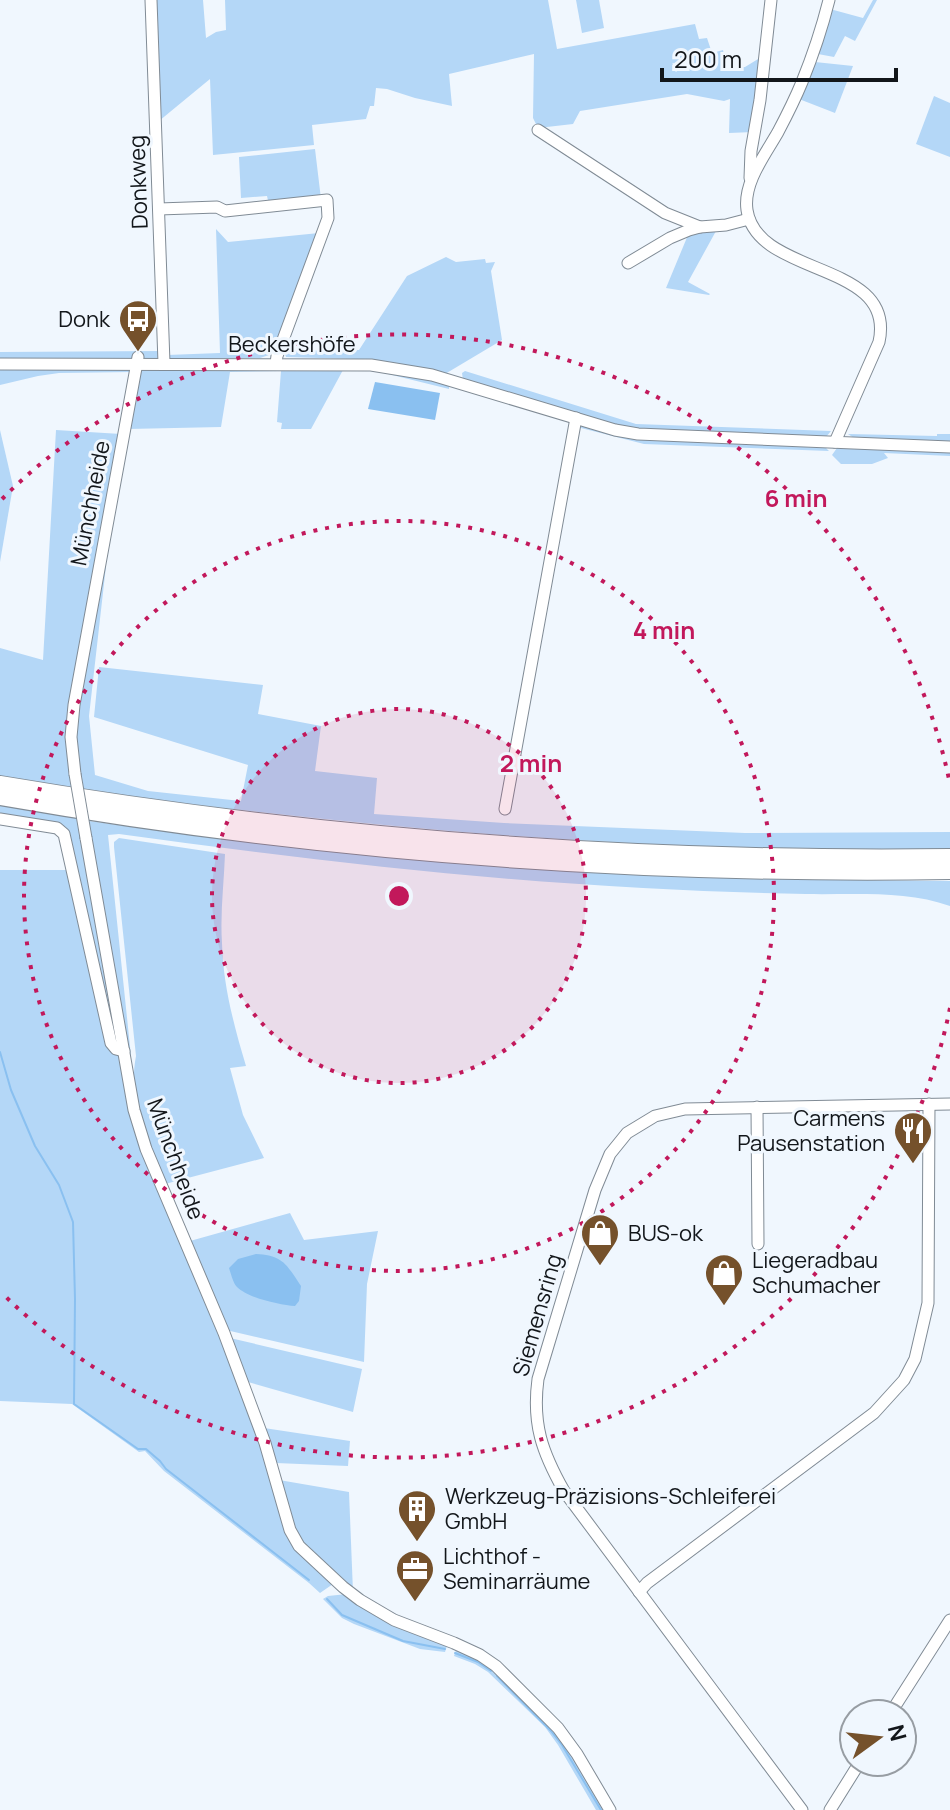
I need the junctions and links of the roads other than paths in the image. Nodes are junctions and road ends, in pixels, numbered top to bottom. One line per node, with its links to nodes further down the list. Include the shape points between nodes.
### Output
1 (151, 0): 6 (street, Donkweg)
2 (771, 0): 5 (street)
3 (828, 0): 5 (street, via 803,79)
4 (538, 130): 8 (street, via 667,215)
5 (751, 183): 7 (street)
6 (159, 209): 11 (street, Donkweg); 12 (street, via 225,211 327,200 328,218)
7 (749, 219): 8 (street); 15 (street, via 763,240 856,287 877,312 879,342)
8 (700, 227): 9 (street)
9 (628, 263)
10 (138, 360): 11 (street, Beckershöfe); 13 (street, Beckershöfe); 23 (street, Münchheide, bridge, via 71,737)
11 (164, 363): 12 (street, Beckershöfe)
12 (276, 363): 14 (street, Beckershöfe, via 412,371)
13 (0, 364)
14 (576, 418): 15 (street, Beckershöfe, via 646,435); 19 (street)
15 (835, 442): 16 (street, Beckershöfe)
16 (950, 447)
17 (0, 784): 21 (highway, via 230,818 492,844 728,856)
18 (0, 797): 22 (highway, via 224,830 461,855 706,869)
19 (505, 809)
20 (0, 819): 23 (street, via 57,828 64,834 111,1043)
21 (950, 857)
22 (950, 874)
23 (124, 1051): 32 (street, Münchheide, via 146,1149 224,1333 299,1546 360,1600 496,1666 558,1728)
24 (929, 1104): 25 (street, Siemensring); 26 (street, Siemensring); 28 (street, via 928,1303 915,1359 904,1380 874,1413)
25 (950, 1104)
26 (757, 1107): 27 (street); 28 (street, Siemensring, via 685,1109 655,1116 627,1133 610,1154 538,1379 536,1410 547,1460)
27 (758, 1244)
28 (639, 1592): 33 (street, Siemensring)
29 (950, 1620): 30 (street)
30 (900, 1698)
31 (850, 1778): 34 (street)
32 (610, 1810)
33 (802, 1810)
34 (830, 1810)

